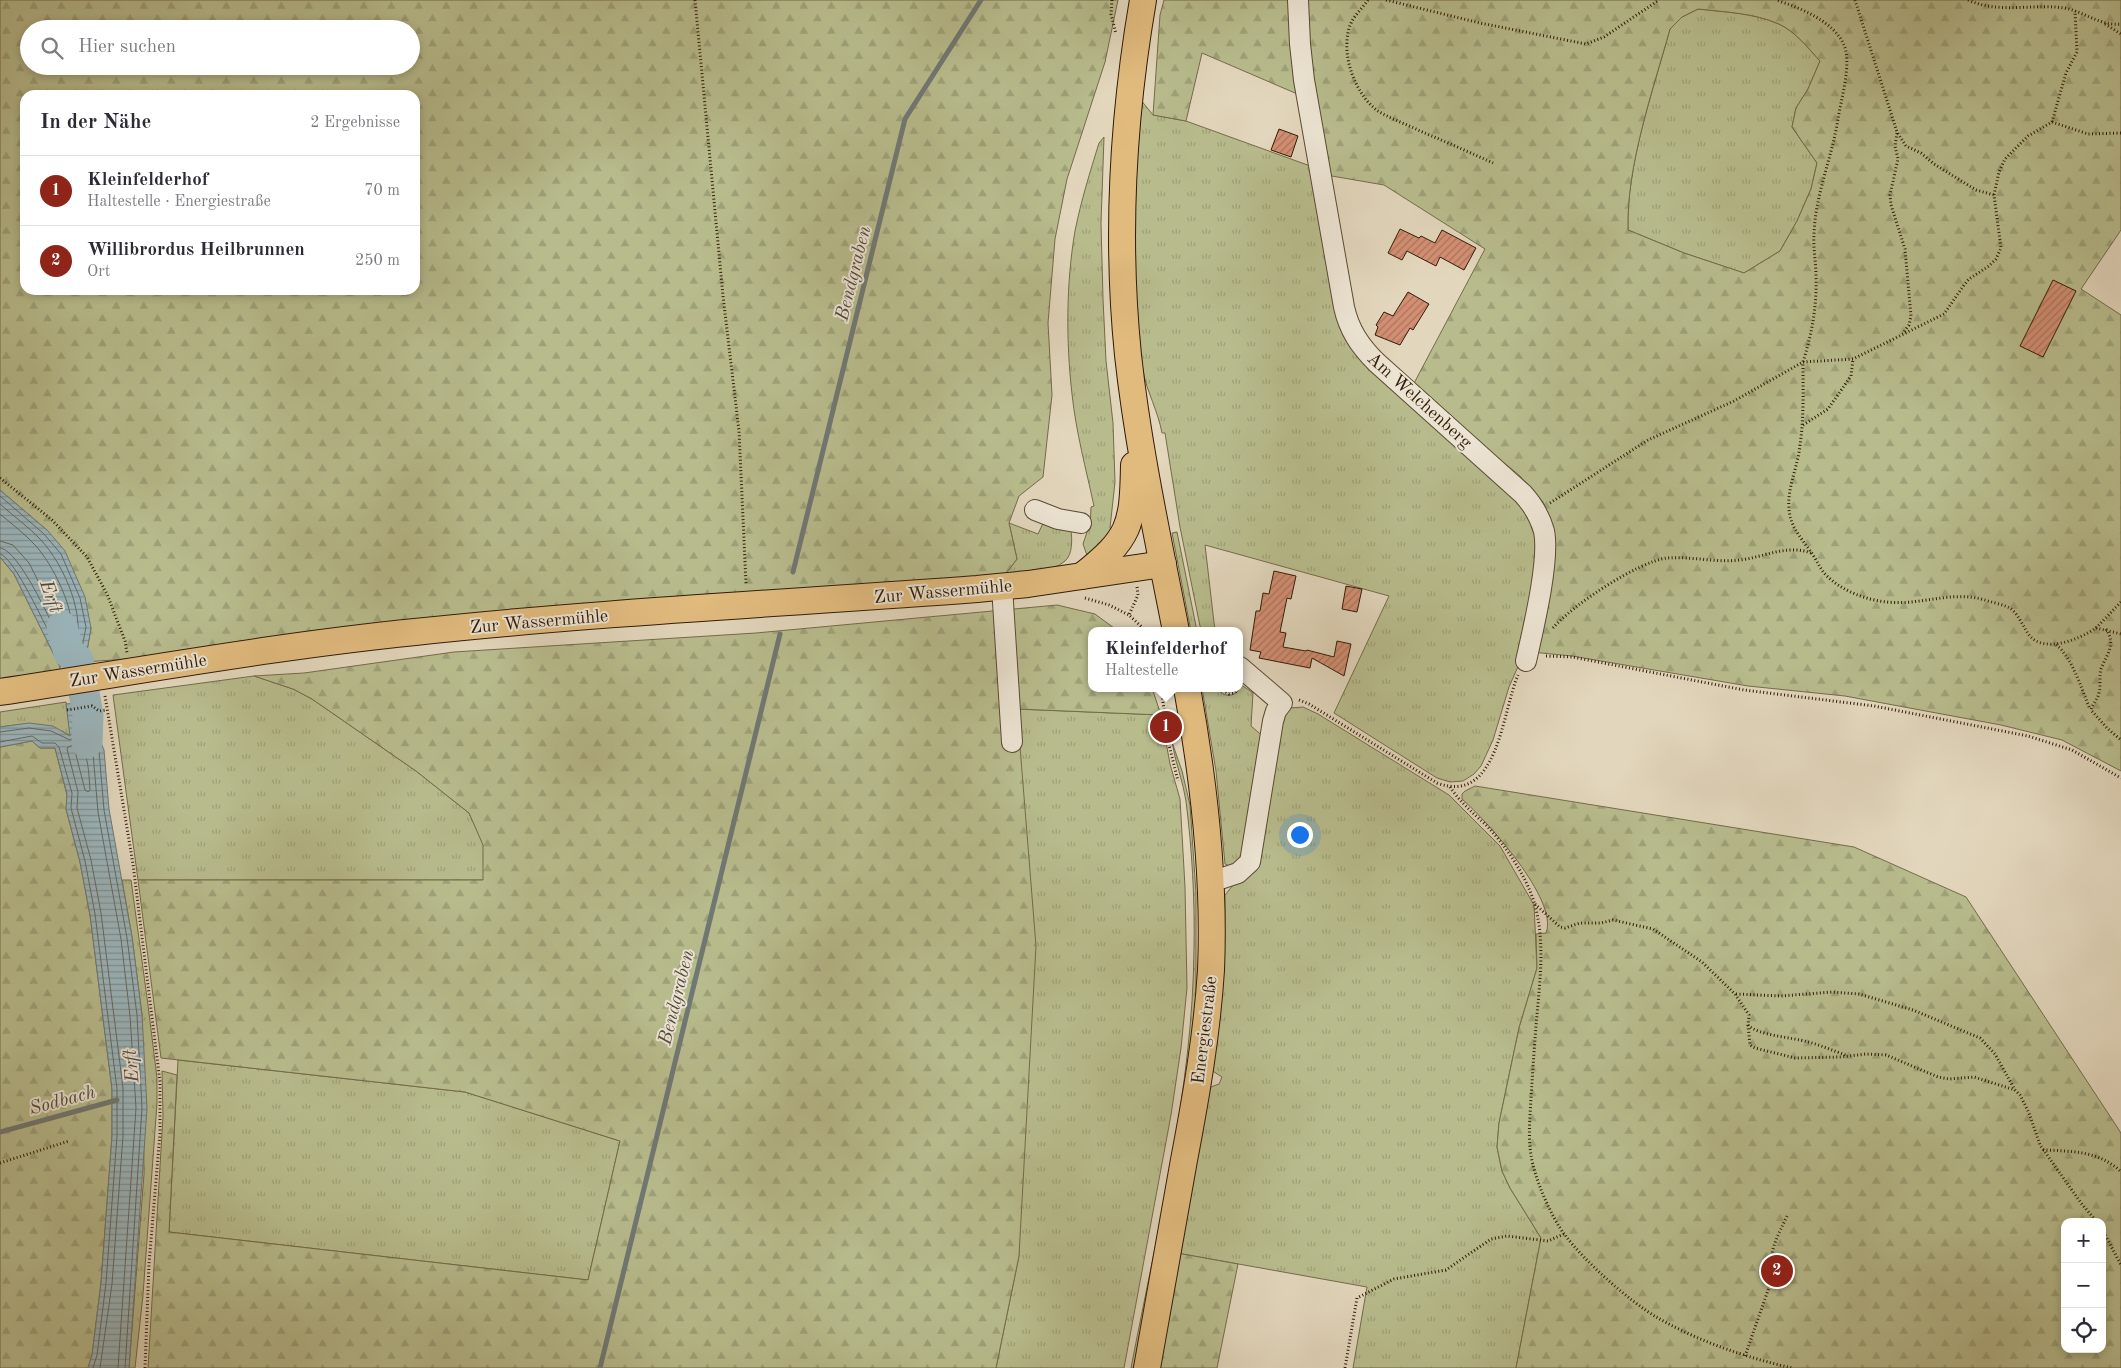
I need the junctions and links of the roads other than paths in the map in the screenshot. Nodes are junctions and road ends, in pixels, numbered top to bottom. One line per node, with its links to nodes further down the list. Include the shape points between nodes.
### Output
1 (1143, 0): 3 (main road, via 1122,86 1123,262)
2 (1298, 0): 10 (street, Am Welchenberg, via 1305,88 1344,308 1351,328 1376,362 1523,494 1537,512 1544,530 1535,618)
3 (1134, 396): 6 (main road); 7 (main road, via 1133,489 1128,525 1111,551)
4 (1035, 510): 5 (street, via 1058,520)
5 (1081, 523)
6 (1163, 564): 7 (main road, Zur Wassermühle); 9 (main road)
7 (1082, 576): 8 (main road, Zur Wassermühle)
8 (1002, 586): 12 (main road, Zur Wassermühle, via 414,632 130,671 97,685 62,682); 14 (street)
9 (1175, 627)
10 (1526, 661)
11 (1243, 670): 15 (street, via 1282,703 1273,721 1250,862 1238,873)
12 (0, 692)
13 (1188, 692): 15 (main road, Energiestraße, via 1200,766)
14 (1012, 742)
15 (1211, 882): 16 (main road, Energiestraße, via 1211,959 1204,1044)
16 (1147, 1368)

